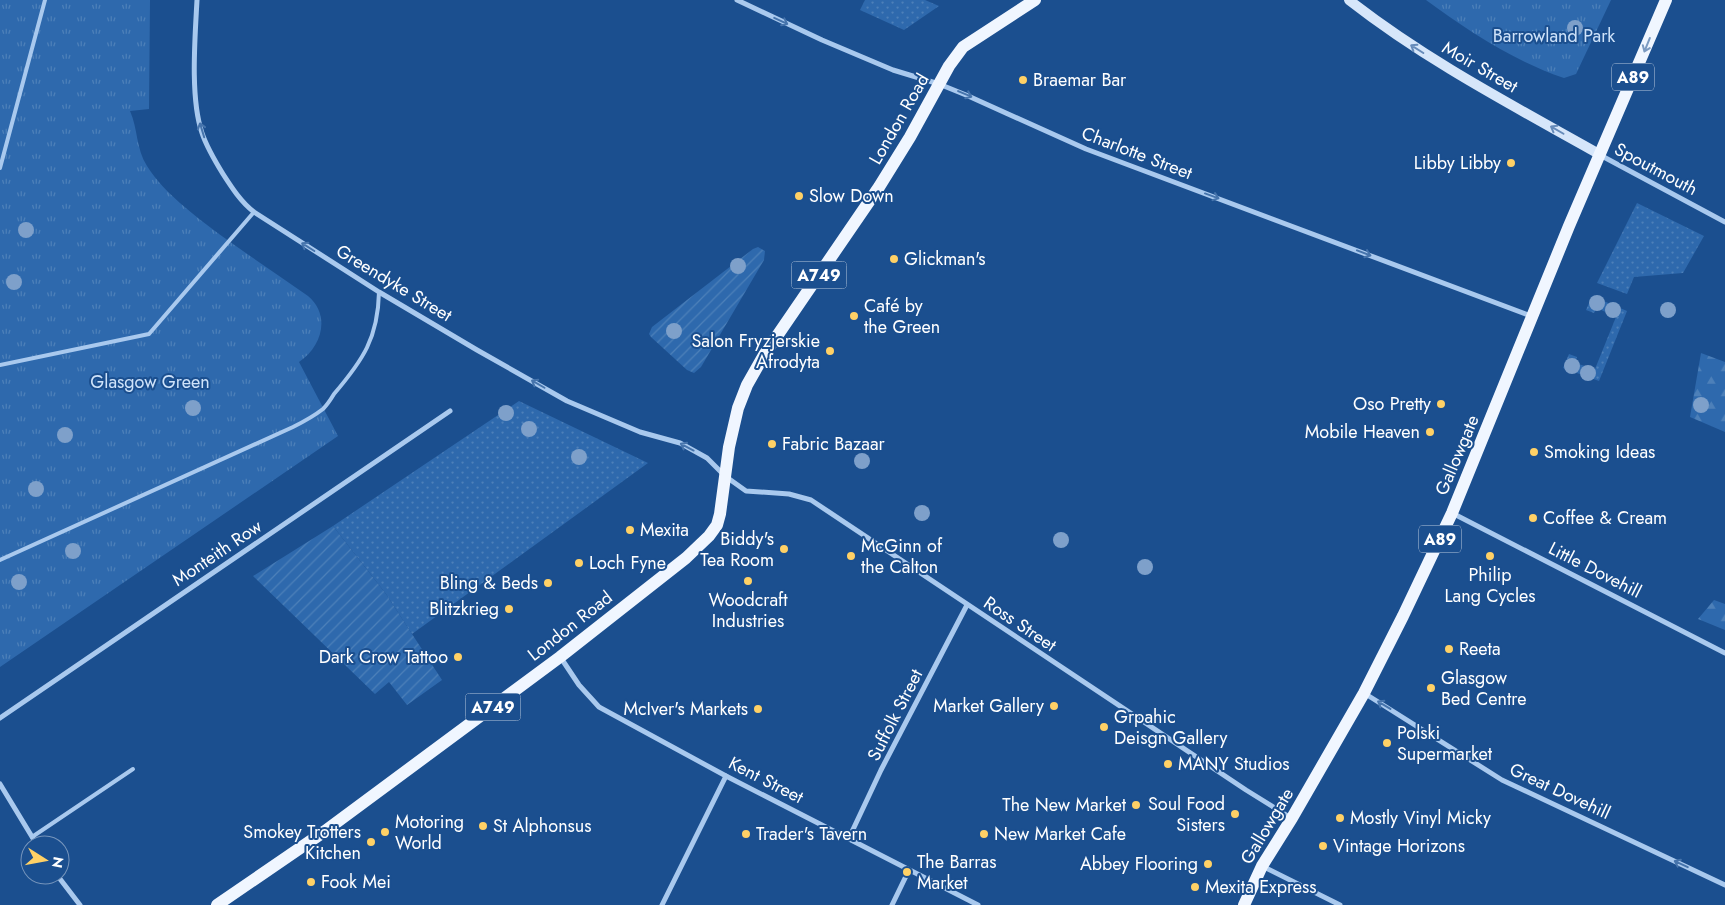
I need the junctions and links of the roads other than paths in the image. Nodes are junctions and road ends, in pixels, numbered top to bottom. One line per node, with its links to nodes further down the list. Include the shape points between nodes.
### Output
1 (45, 0): 9 (lane)
2 (197, 0): 10 (street, Greendyke Street, one-way to 2, via 229,183 202,132 197,112 194,57)
3 (737, 0): 7 (street, Charlotte Street, one-way to 7, via 893,70)
4 (1035, 0): 7 (main road, London Road / A749, via 963,48)
5 (1350, 0): 8 (street, Moir Street, one-way to 5, via 1468,81)
6 (1666, 0): 8 (main road, Gallowgate / A89, one-way to 8)
7 (939, 84): 13 (street, Charlotte Street, one-way to 13, via 1086,150); 16 (main road, London Road / A749, via 880,187 764,355 747,385 733,424)
8 (1599, 154): 11 (street, Spoutmouth); 13 (main road, Gallowgate / A89)
9 (0, 168)
10 (254, 212): 12 (street, Greendyke Street, one-way to 10); 14 (lane, via 149,334)
11 (1725, 222)
12 (379, 292): 16 (street, Greendyke Street, one-way to 12, via 707,458 680,444 633,430 568,401); 18 (lane, via 373,335 349,378 323,409 293,427)
13 (1532, 316): 17 (main road, Gallowgate / A89)
14 (0, 365)
15 (450, 411): 23 (street, Monteith Row)
16 (725, 476): 19 (street, Ross Street, via 746,491 789,494 811,500); 21 (main road, London Road / A749, via 717,525 709,536 686,558)
17 (1452, 513): 20 (street, Little Dovehill); 22 (main road, Gallowgate / A89)
18 (0, 560)
19 (967, 605): 27 (street, Ross Street, via 1237,785); 30 (street, Suffolk Street)
20 (1725, 653)
21 (560, 657): 25 (street, Kent Street, via 578,685 600,707); 36 (main road, London Road / A749, via 325,831)
22 (1364, 693): 27 (main road, Gallowgate / A89); 34 (street, Great Dovehill, one-way to 22, via 1502,780)
23 (0, 718)
24 (133, 769): 29 (lane)
25 (726, 776): 30 (street, Kent Street); 37 (street)
26 (0, 784): 28 (street)
27 (1292, 818): 31 (main road, Gallowgate / A89)
28 (31, 835)
29 (35, 835)
30 (849, 838): 32 (street, Kent Street)
31 (1262, 866): 40 (main road, Gallowgate / A89); 41 (street)
32 (909, 870): 38 (street); 39 (street, Kent Street)
33 (65, 885): 35 (street)
34 (1725, 885)
35 (80, 905)
36 (217, 905)
37 (662, 905)
38 (892, 905)
39 (978, 905)
40 (1244, 905)
41 (1340, 905)

